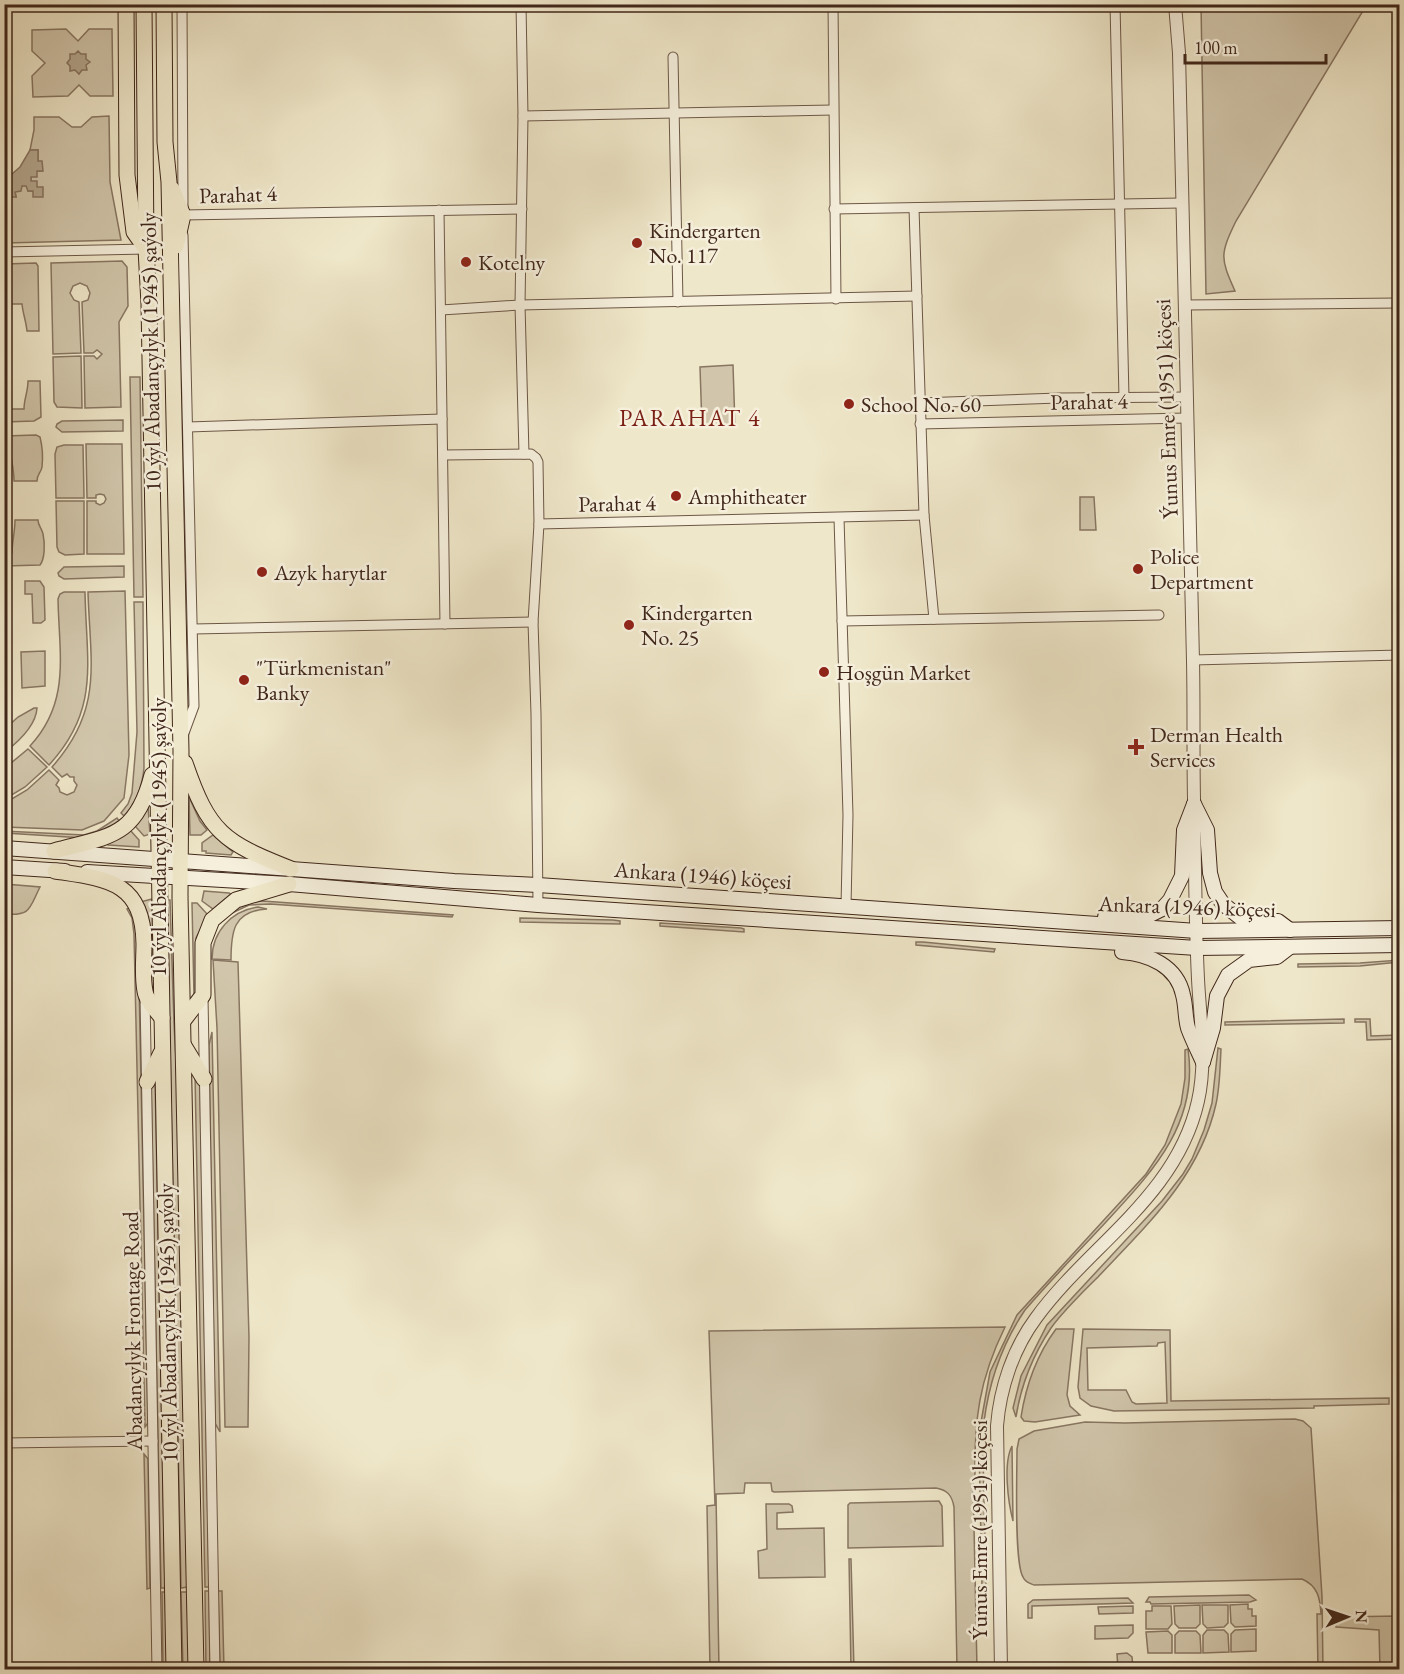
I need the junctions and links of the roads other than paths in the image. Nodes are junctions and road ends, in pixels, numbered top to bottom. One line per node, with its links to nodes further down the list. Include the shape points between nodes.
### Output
1 (126, 4): 23 (main road, via 128,175 134,232)
2 (144, 4): 23 (main road, 10 ýyl Abadançylyk (1945) şaýoly)
3 (164, 4): 15 (main road, 10 ýyl Abadançylyk (1945) şaýoly)
4 (182, 4): 22 (street)
5 (521, 4): 14 (street)
6 (832, 4): 12 (street)
7 (1115, 4): 17 (street)
8 (1175, 4): 10 (street, Ýunus Emre (1951) köçesi)
9 (1183, 4): 10 (street, Ýunus Emre (1951) köçesi)
10 (1179, 54): 16 (street, Ýunus Emre (1951) köçesi)
11 (673, 57): 13 (street)
12 (833, 110): 13 (street); 20 (street)
13 (674, 114): 14 (street); 28 (street)
14 (523, 116): 19 (street)
15 (169, 182): 22 (main road); 25 (main road, 10 ýyl Abadançylyk (1945) şaýoly)
16 (1181, 203): 17 (street); 31 (street, Ýunus Emre (1951) köçesi)
17 (1120, 204): 18 (street); 34 (street)
18 (914, 208): 20 (street); 26 (street)
19 (522, 209): 21 (street, Parahat 4); 30 (street)
20 (834, 209): 27 (street)
21 (439, 210): 22 (street, Parahat 4); 32 (street)
22 (183, 215): 25 (main road); 39 (street)
23 (146, 249): 24 (street); 54 (main road, 10 ýyl Abadançylyk (1945) şaýoly)
24 (4, 252)
25 (170, 270): 53 (main road, 10 ýyl Abadançylyk (1945) şaýoly)
26 (917, 296): 27 (street); 35 (street)
27 (836, 299): 28 (street)
28 (678, 302): 30 (street)
29 (1400, 303): 31 (street)
30 (520, 305): 32 (street); 41 (street)
31 (1184, 305): 33 (street, Ýunus Emre (1951) köçesi)
32 (441, 310): 37 (street)
33 (1186, 397): 34 (street, Parahat 4); 36 (street, Ýunus Emre (1951) köçesi)
34 (1124, 398): 35 (street, Parahat 4)
35 (920, 403): 38 (street)
36 (1187, 418): 38 (street, Parahat 4); 52 (street, Ýunus Emre (1951) köçesi)
37 (442, 419): 39 (street); 40 (street)
38 (920, 424): 42 (street)
39 (188, 427): 50 (street)
40 (443, 454): 41 (street); 49 (street)
41 (524, 454): 44 (street, via 534,455 538,462)
42 (924, 515): 43 (street, Parahat 4); 46 (street)
43 (839, 518): 44 (street, Parahat 4); 47 (street)
44 (539, 524): 48 (street)
45 (1159, 615): 46 (street)
46 (934, 619): 47 (street)
47 (842, 621): 67 (street, via 848,815)
48 (533, 622): 49 (street); 65 (street)
49 (445, 624): 50 (street)
50 (193, 629): 53 (street, via 194,706)
51 (1400, 656): 52 (street)
52 (1193, 660): 55 (street, Ýunus Emre (1951) köçesi)
53 (181, 746): 59 (main road, 10 ýyl Abadançylyk (1945) şaýoly); 64 (main road, via 199,800 214,825 224,837)
54 (156, 757): 57 (main road, via 144,801 122,829 105,838); 58 (main road, 10 ýyl Abadançylyk (1945) şaýoly)
55 (1194, 804): 68 (main road, via 1184,830 1182,876 1170,900 1146,917 1106,916); 70 (main road, via 1208,830 1210,873 1223,904 1242,919 1278,921); 71 (street, Ýunus Emre (1951) köçesi)
56 (4, 848): 57 (main road, Ankara (1946) köçesi)
57 (54, 851): 58 (main road, Ankara (1946) köçesi)
58 (159, 859): 59 (main road, Ankara (1946) köçesi); 62 (main road, 10 ýyl Abadançylyk (1945) şaýoly)
59 (181, 860): 63 (main road, 10 ýyl Abadançylyk (1945) şaýoly); 64 (main road, Ankara (1946) köçesi)
60 (4, 867): 61 (main road, Ankara (1946) köçesi)
61 (56, 871): 62 (main road, Ankara (1946) köçesi); 76 (main road, via 109,882 135,902 143,925)
62 (159, 876): 63 (main road, Ankara (1946) köçesi); 78 (main road, 10 ýyl Abadançylyk (1945) şaýoly)
63 (181, 877): 64 (main road, Ankara (1946) köçesi); 79 (main road, 10 ýyl Abadançylyk (1945) şaýoly)
64 (290, 877): 65 (main road, Ankara (1946) köçesi); 66 (main road, Ankara (1946) köçesi); 77 (main road, via 236,900 212,920 203,943)
65 (538, 885): 66 (street); 67 (main road, Ankara (1946) köçesi)
66 (538, 905): 72 (main road, Ankara (1946) köçesi)
67 (846, 906): 68 (main road, Ankara (1946) köçesi)
68 (1090, 924): 71 (main road, Ankara (1946) köçesi)
69 (1400, 928): 70 (main road, Ankara (1946) köçesi)
70 (1290, 930): 71 (main road, Ankara (1946) köçesi)
71 (1197, 931): 75 (street, Ýunus Emre (1951) köçesi)
72 (1089, 941): 75 (main road, Ankara (1946) köçesi); 82 (main road, via 1105,950 1146,955 1171,973 1183,993 1187,1026)
73 (1400, 945): 74 (main road, Ankara (1946) köçesi)
74 (1290, 947): 75 (main road, Ankara (1946) köçesi); 82 (main road, via 1277,957 1249,960 1228,975 1217,996)
75 (1197, 948): 82 (street, Ýunus Emre (1951) köçesi)
76 (145, 992): 78 (main road); 84 (street, Abadancylyk Frontage Road)
77 (202, 995): 79 (main road); 83 (street)
78 (162, 1018): 81 (main road, 10 ýyl Abadançylyk (1945) şaýoly)
79 (183, 1021): 80 (main road, 10 ýyl Abadançylyk (1945) şaýoly)
80 (183, 1046): 83 (main road); 89 (main road, 10 ýyl Abadançylyk (1945) şaýoly)
81 (162, 1050): 84 (main road); 88 (main road, 10 ýyl Abadançylyk (1945) şaýoly)
82 (1203, 1062): 91 (street, Ýunus Emre (1951) köçesi, via 1194,1116 1173,1165 1144,1202 1041,1311 1009,1370 997,1426)
83 (204, 1079): 90 (street)
84 (147, 1082): 85 (street, Abadancylyk Frontage Road)
85 (153, 1441): 86 (street); 87 (street, Abadancylyk Frontage Road)
86 (4, 1443)
87 (156, 1670)
88 (174, 1670)
89 (196, 1670)
90 (215, 1670)
91 (1001, 1670)

